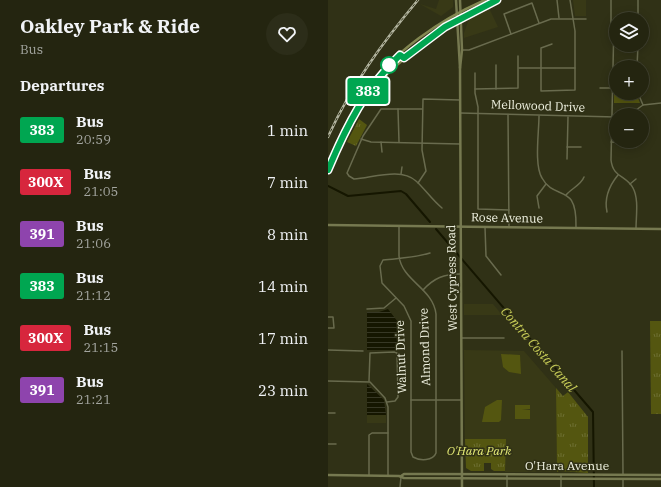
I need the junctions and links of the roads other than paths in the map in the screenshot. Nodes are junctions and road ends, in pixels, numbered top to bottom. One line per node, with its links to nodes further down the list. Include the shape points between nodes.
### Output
1 (456, 0): 12 (street, West Cypress Road)
2 (460, 0): 9 (street, West Cypress Road)
3 (485, 0): 9 (main road)
4 (496, 0): 13 (main road)
5 (556, 0): 14 (street)
6 (570, 0): 15 (street)
7 (611, 0): 10 (street)
8 (638, 0): 11 (street)
9 (460, 12): 12 (main road); 13 (street, West Cypress Road)
10 (611, 12)
11 (638, 12)
12 (457, 14): 17 (street, West Cypress Road); 33 (main road, via 428,32 402,53 378,78)
13 (461, 18): 17 (main road); 21 (street, West Cypress Road)
14 (558, 18): 15 (street); 18 (street)
15 (573, 19): 16 (street); 27 (street)
16 (586, 19)
17 (457, 20): 24 (street, West Cypress Road); 33 (main road, via 413,50)
18 (539, 23): 19 (street); 19 (street, via 532,4 517,8 504,14)
19 (512, 34): 21 (street, via 469,50)
20 (552, 44): 26 (street, via 541,48)
21 (462, 50): 24 (street, West Cypress Road)
22 (518, 56): 25 (street)
23 (496, 65): 31 (street)
24 (460, 68): 34 (street, West Cypress Road)
25 (518, 68): 26 (street); 31 (street, via 518,88)
26 (541, 68): 27 (street); 27 (street, via 541,91 575,90)
27 (575, 68)
28 (475, 73): 32 (street)
29 (600, 88): 30 (street)
30 (609, 88)
31 (496, 89): 32 (street)
32 (475, 90): 42 (street)
33 (363, 100): 58 (main road, via 342,136)
34 (460, 100): 40 (street, via 423,99); 41 (street, West Cypress Road)
35 (641, 100): 36 (street)
36 (643, 104): 37 (street); 38 (street)
37 (661, 104)
38 (638, 108)
39 (398, 109): 40 (street); 47 (street, via 381,109); 49 (street)
40 (422, 109): 50 (street)
41 (460, 113): 42 (street, Mellowood Drive); 51 (street, West Cypress Road)
42 (478, 114): 43 (street, Mellowood Drive); 69 (street, via 478,209)
43 (508, 114): 44 (street, Mellowood Drive); 69 (street)
44 (539, 116): 45 (street, Mellowood Drive); 64 (street, via 539,167 540,175)
45 (568, 117): 46 (street, Mellowood Drive); 52 (street)
46 (609, 117)
47 (361, 139): 48 (street); 59 (street, via 348,170 349,176 354,178)
48 (381, 142): 49 (street); 55 (street)
49 (399, 142): 50 (street)
50 (422, 142): 51 (street); 63 (street, via 426,171)
51 (460, 144): 73 (street, West Cypress Road)
52 (567, 147): 53 (street); 56 (street)
53 (582, 147)
54 (611, 148): 60 (street, via 612,164)
55 (382, 152)
56 (567, 159)
57 (402, 167): 59 (street)
58 (328, 170)
59 (401, 174): 63 (street)
60 (618, 175): 65 (street); 70 (street, via 607,193)
61 (584, 177): 66 (street, via 582,182)
62 (636, 179): 65 (street)
63 (418, 183): 67 (street)
64 (546, 184): 66 (street); 68 (street, via 537,196)
65 (630, 184): 77 (street, via 636,198)
66 (566, 195): 76 (street, via 575,208)
67 (442, 208)
68 (539, 208)
69 (509, 210): 75 (street)
70 (607, 212)
71 (328, 225): 72 (street, Rose Avenue)
72 (399, 226): 73 (street, Rose Avenue); 80 (street, Almond Drive)
73 (461, 226): 74 (street, Rose Avenue); 81 (street, West Cypress Road)
74 (485, 227): 75 (street, Rose Avenue); 82 (street, via 486,256)
75 (509, 227): 76 (street, Rose Avenue)
76 (576, 228): 77 (street, Rose Avenue)
77 (636, 229): 78 (street, Rose Avenue)
78 (661, 229)
79 (430, 253): 80 (street)
80 (400, 259): 83 (street, Almond Drive, via 406,274); 84 (street, Walnut Drive, via 383,260 380,266 382,283)
81 (461, 274): 83 (street, via 441,276 432,280); 88 (street, West Cypress Road)
82 (501, 274)
83 (423, 290): 96 (street, Almond Drive, via 432,299 436,314)
84 (396, 298): 85 (street, via 384,308); 95 (street, Walnut Drive, via 407,311 411,321)
85 (367, 309)
86 (328, 318): 87 (street, via 334,318 334,328)
87 (328, 328)
88 (462, 338): 89 (street); 97 (street, West Cypress Road)
89 (504, 338)
90 (328, 350): 91 (street)
91 (363, 351)
92 (622, 351): 110 (street)
93 (328, 381): 94 (street)
94 (369, 382): 98 (street); 98 (street, via 370,353 397,353 398,397 395,401)
95 (411, 400): 96 (street); 104 (street, Walnut Drive, via 413,457 430,459)
96 (436, 400): 97 (street); 104 (street, Almond Drive)
97 (462, 400): 105 (street, West Cypress Road)
98 (387, 402): 101 (street)
99 (328, 413): 100 (street)
100 (336, 413)
101 (388, 433): 112 (street, via 369,435); 113 (street)
102 (328, 444): 103 (street)
103 (336, 444)
104 (434, 456)
105 (462, 474): 106 (street, O'Hara Avenue); 114 (street, O'Hara Avenue); 116 (street, West Cypress Road)
106 (507, 474): 107 (street, O'Hara Avenue); 118 (street)
107 (512, 474): 108 (street, O'Hara Avenue); 117 (street)
108 (561, 474): 115 (street, O'Hara Avenue); 119 (street)
109 (328, 475): 112 (street, O'Hara Avenue)
110 (623, 475): 111 (street, O'Hara Avenue); 115 (street, O'Hara Avenue)
111 (661, 475)
112 (369, 476): 113 (street, O'Hara Avenue)
113 (388, 476): 114 (street, O'Hara Avenue)
114 (401, 476): 116 (street, O'Hara Avenue); 122 (street)
115 (594, 477): 119 (street, O'Hara Avenue); 120 (street, O'Hara Avenue)
116 (462, 478): 118 (street, O'Hara Avenue); 123 (street, West Cypress Road)
117 (513, 478): 118 (street, O'Hara Avenue); 119 (street, O'Hara Avenue)
118 (507, 479): 124 (street)
119 (561, 479): 125 (street)
120 (623, 479): 121 (street, O'Hara Avenue); 126 (street)
121 (661, 479)
122 (400, 487)
123 (462, 487)
124 (507, 487)
125 (561, 487)
126 (623, 487)

